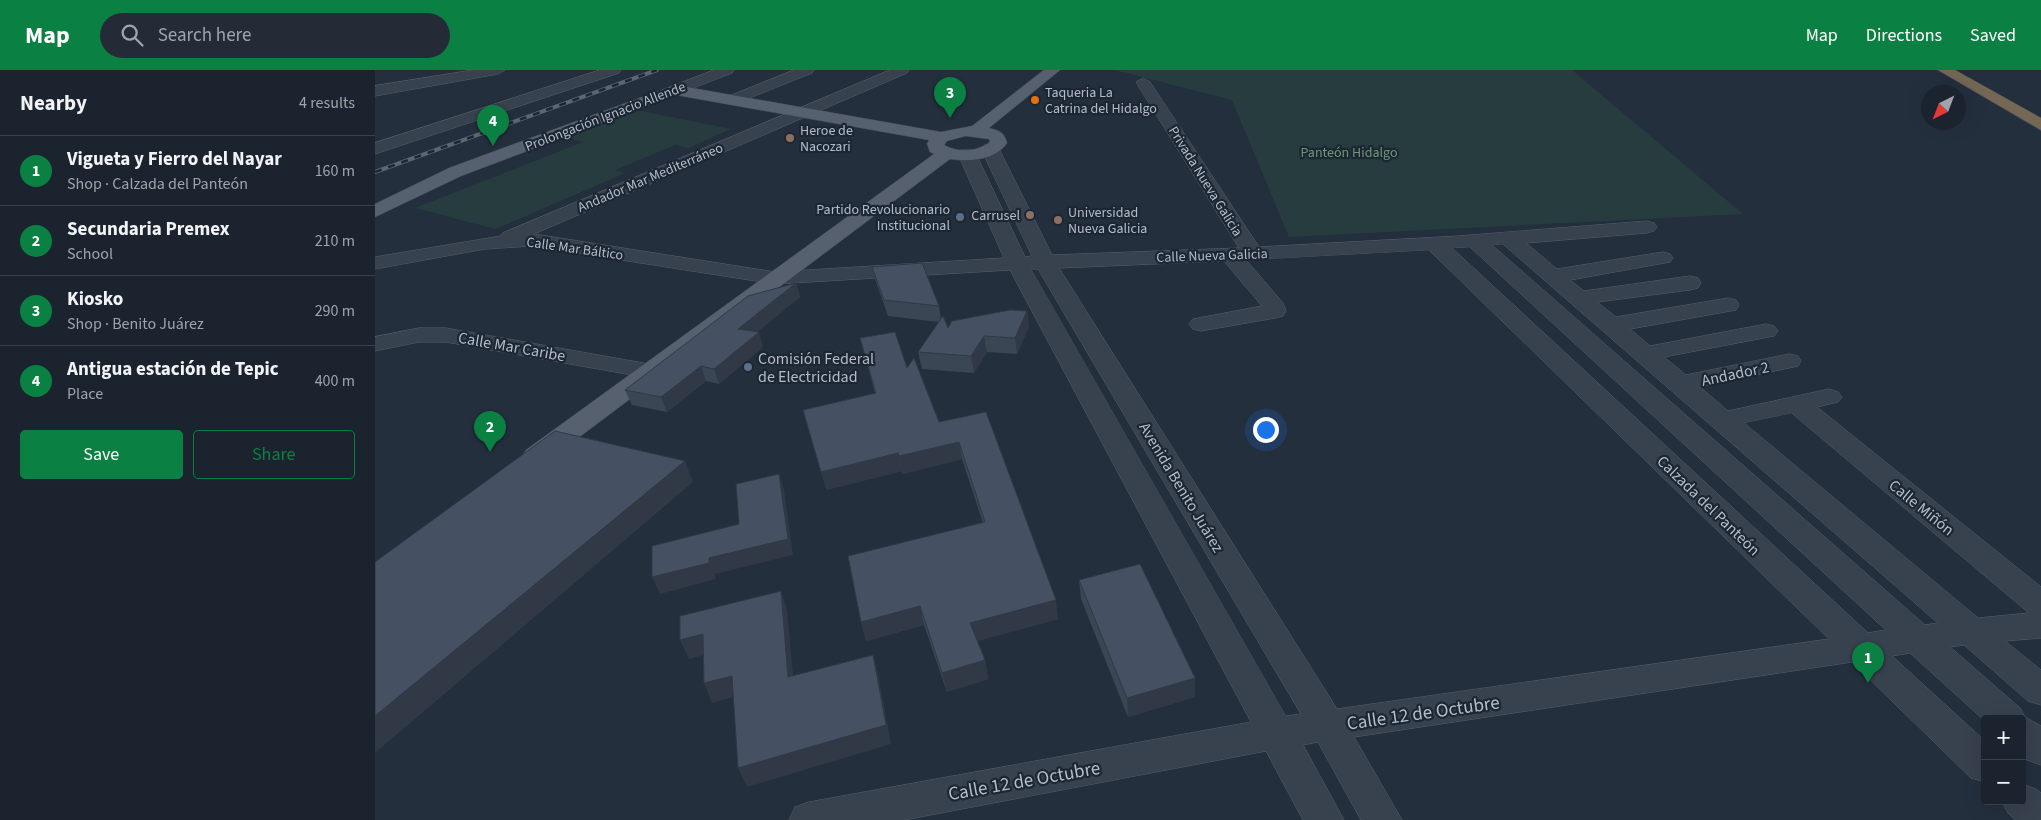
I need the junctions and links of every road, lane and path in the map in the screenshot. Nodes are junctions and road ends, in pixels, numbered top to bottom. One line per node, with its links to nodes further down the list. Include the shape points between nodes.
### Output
1 (451, 70): 10 (street)
2 (498, 70): 10 (street)
3 (570, 70): 11 (street)
4 (615, 70): 11 (street)
5 (727, 70): 13 (street, Prolongación Ignacio Allende)
6 (807, 70): 15 (street)
7 (902, 70): 17 (street, Andador Mar Mediterráneo)
8 (1053, 70): 19 (main road)
9 (1945, 70): 18 (highway)
10 (469, 75): 14 (street); 16 (street)
11 (599, 75): 20 (street)
12 (1143, 82): 27 (street, Privada Nueva Galicia)
13 (675, 90): 15 (main road); 21 (main road, Prolongación Ignacio Allende, via 455,172)
14 (375, 91)
15 (732, 100): 17 (main road)
16 (401, 102)
17 (801, 113): 19 (main road); 25 (street, Andador Mar Mediterráneo)
18 (2041, 125)
19 (964, 145): 31 (street, Avenida Benito Juárez); 33 (main road)
20 (375, 149)
21 (375, 212)
22 (1647, 227): 23 (street, Calle Nueva Galicia)
23 (1508, 238): 24 (street, Calle Nueva Galicia); 32 (street)
24 (1475, 240): 26 (street, Calle Nueva Galicia); 52 (street)
25 (499, 242): 30 (street, Calle Mar Báltico); 33 (street, Calle Mar Báltico, via 532,240)
26 (1434, 243): 27 (street, Calle Nueva Galicia); 53 (street, Calzada del Panteón)
27 (1253, 254): 28 (street, Calle Nueva Galicia)
28 (1230, 255): 31 (street, Calle Nueva Galicia); 37 (street, Privada Nueva Galicia, via 1275,311)
29 (1663, 258): 32 (street)
30 (375, 262)
31 (1031, 263): 33 (street, Calle Nueva Galicia); 56 (street, Avenida Benito Juárez); 57 (street, Avenida Benito Juárez)
32 (1553, 276): 35 (street)
33 (775, 278): 43 (main road)
34 (1691, 283): 35 (street)
35 (1578, 298): 38 (street)
36 (1728, 305): 38 (street)
37 (1201, 324)
38 (1611, 326): 41 (street)
39 (1766, 331): 41 (street)
40 (375, 344): 43 (street, Calle Mar Caribe, via 419,335 446,335)
41 (1644, 354): 44 (street)
42 (1789, 361): 44 (street, Andador 2)
43 (649, 371): 48 (main road)
44 (1680, 384): 47 (street)
45 (1829, 397): 47 (street)
46 (1803, 409): 49 (street, Calle Miñón)
47 (1723, 420): 51 (street)
48 (516, 471)
49 (2041, 605)
50 (2041, 625): 51 (street, Calle 12 de Octubre)
51 (1971, 631): 52 (street, Calle 12 de Octubre); 54 (street)
52 (1917, 639): 53 (street, Calle 12 de Octubre); 55 (street)
53 (1858, 648): 56 (street, Calle 12 de Octubre); 60 (street, Calzada del Panteón)
54 (2041, 691)
55 (2002, 715)
56 (1328, 726): 57 (street, Calle 12 de Octubre); 65 (street, Avenida Benito Juárez)
57 (1278, 734): 62 (street, Calle 12 de Octubre); 64 (street, Avenida Benito Juárez)
58 (2026, 736): 59 (street)
59 (2041, 749)
60 (1981, 762)
61 (2026, 805): 63 (street)
62 (824, 818)
63 (2041, 818)
64 (1324, 820)
65 (1382, 820)

